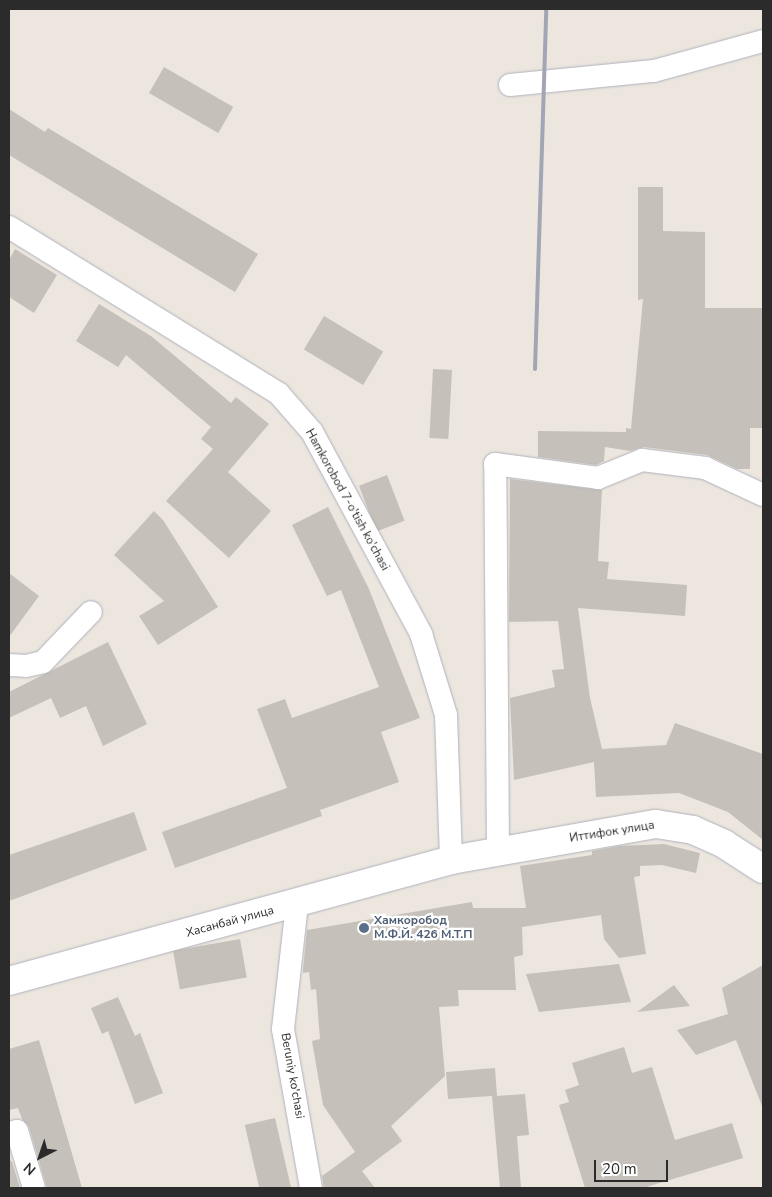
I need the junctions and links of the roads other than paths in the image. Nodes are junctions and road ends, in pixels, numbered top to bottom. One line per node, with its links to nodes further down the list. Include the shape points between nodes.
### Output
1 (763, 41): 2 (street, via 654,71 543,85)
2 (510, 85)
3 (9, 227): 8 (street, Hamkorobod 7-o'tish ko'chasi, via 279,394 312,432 421,634 446,715)
4 (763, 495): 7 (street, via 705,468 651,461 642,460 598,478 495,464)
5 (92, 612): 6 (street, via 42,662 26,666)
6 (9, 665)
7 (498, 851): 8 (street, Иттифок улица); 9 (street, Иттифок улица, via 656,824 693,830 724,844)
8 (452, 860): 10 (street, Хасанбай улица)
9 (763, 869)
10 (297, 904): 11 (street, Хасанбай улица); 14 (street, Beruniy ko'chasi, via 283,1028)
11 (9, 981)
12 (9, 1133): 13 (street, via 17,1131)
13 (34, 1188)
14 (311, 1188)

